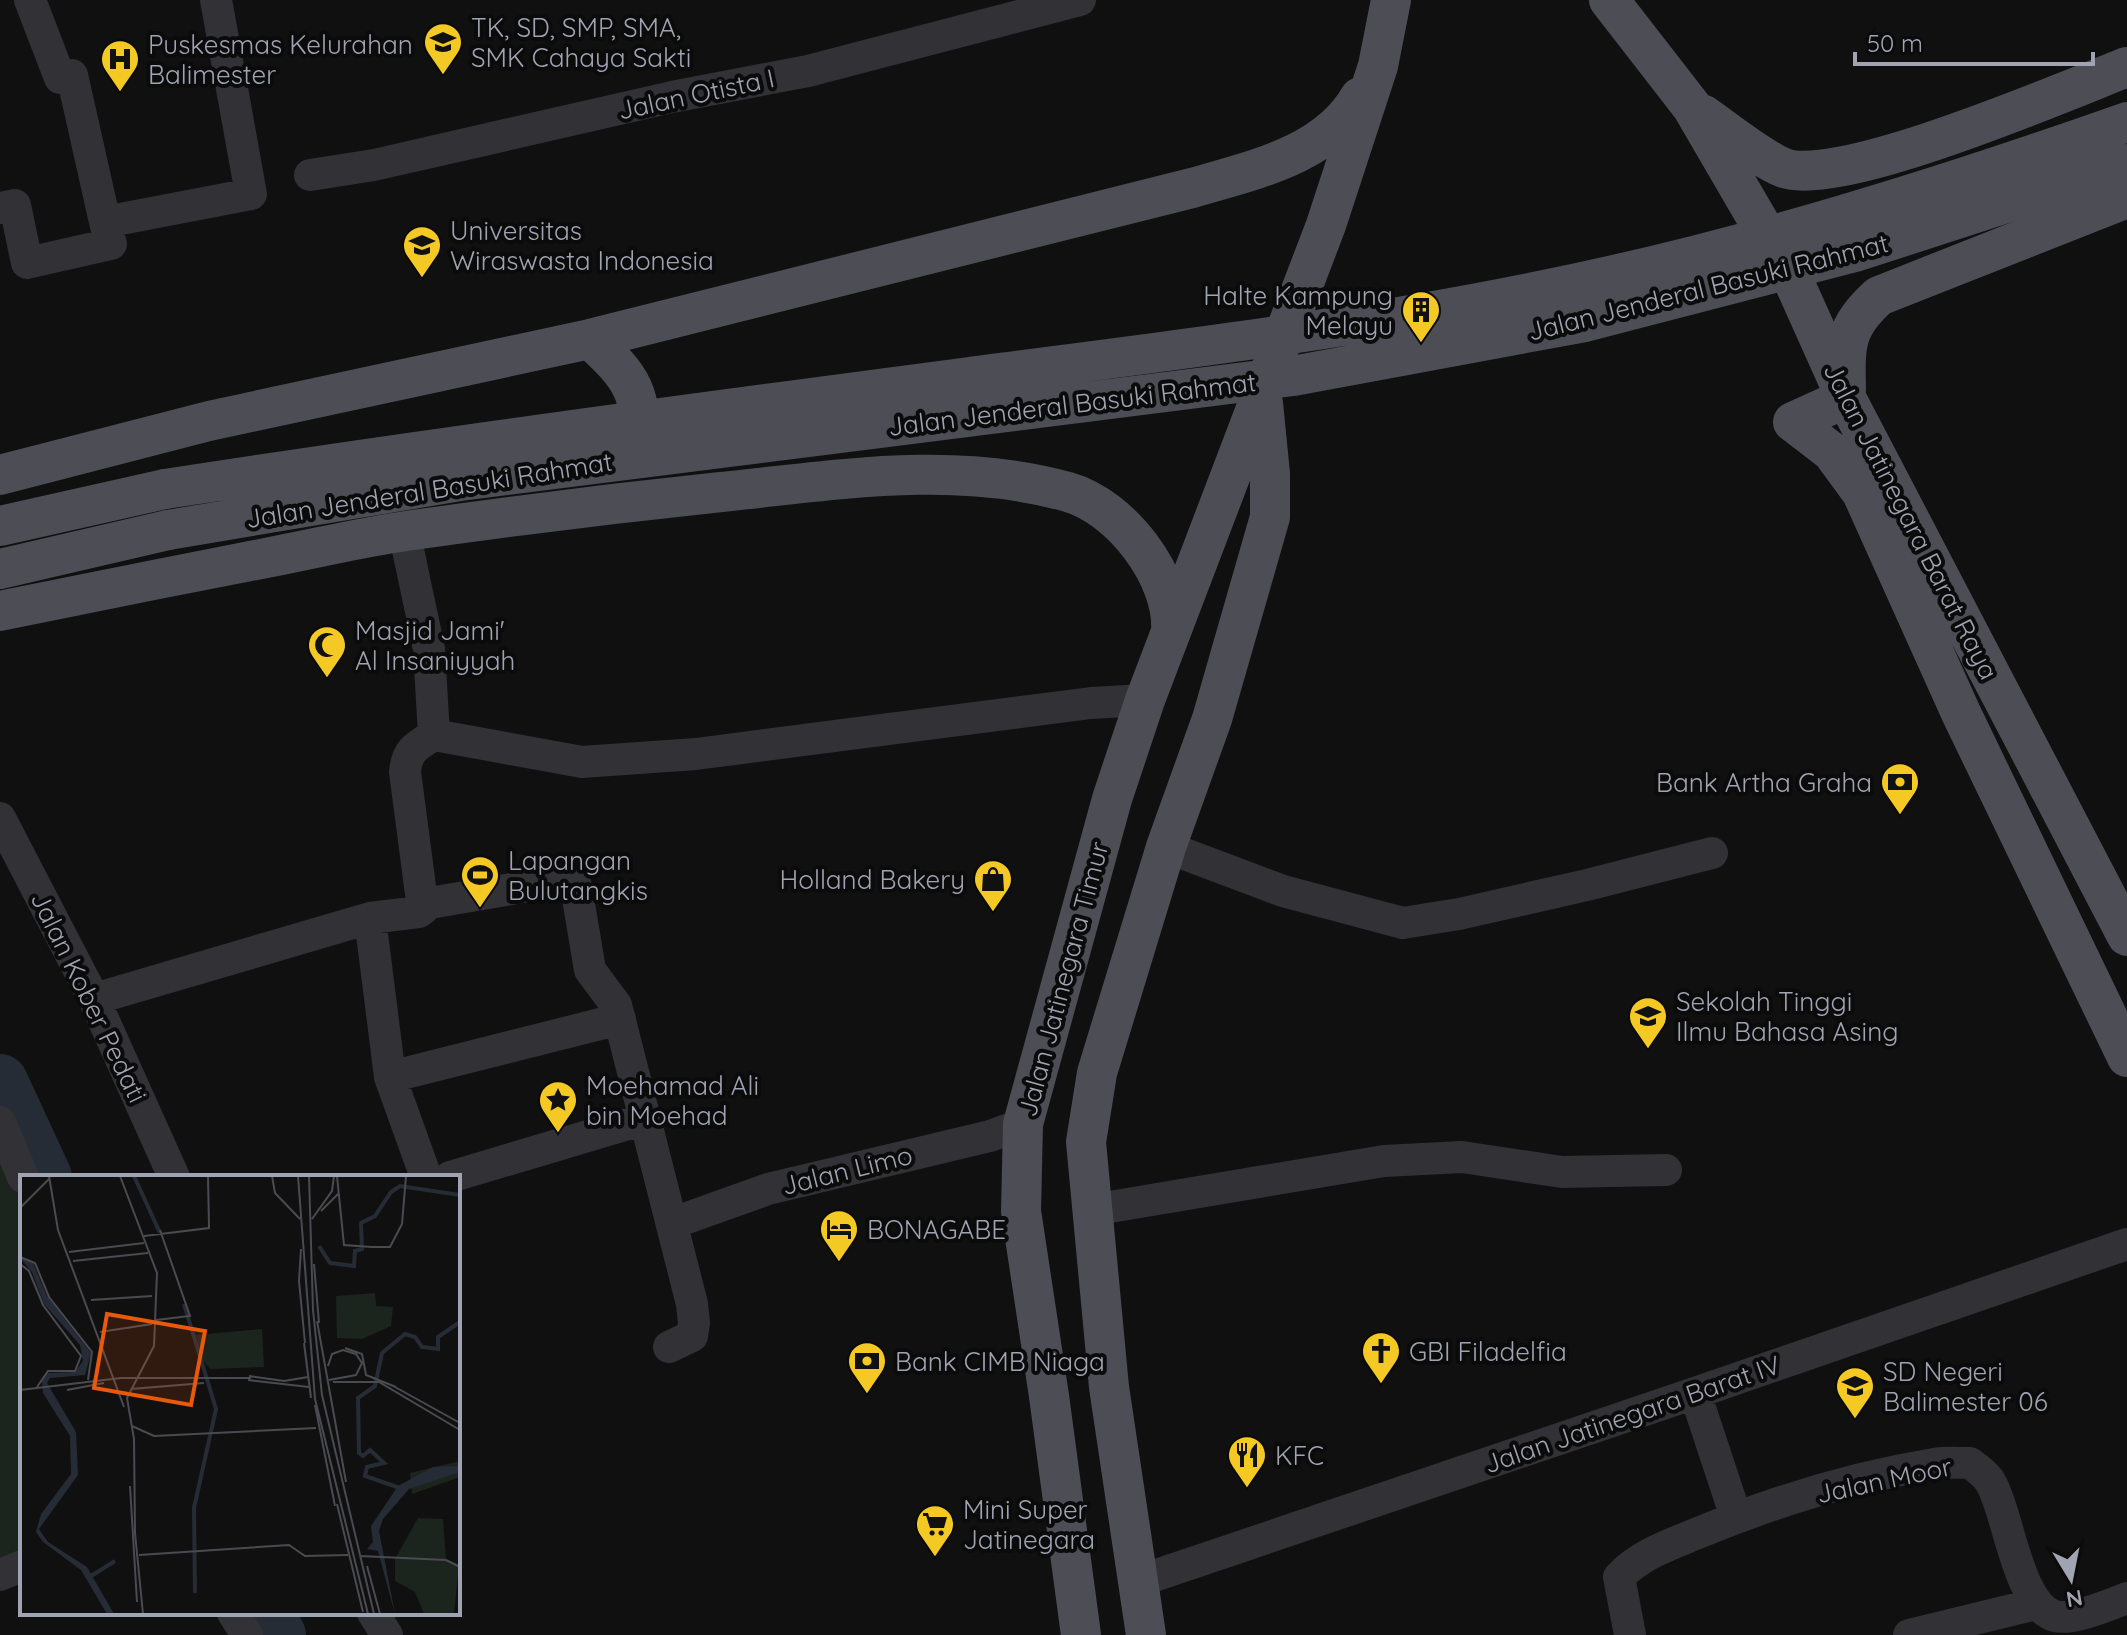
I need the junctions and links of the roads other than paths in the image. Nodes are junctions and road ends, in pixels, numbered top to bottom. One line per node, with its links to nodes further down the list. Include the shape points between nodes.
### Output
1 (30, 0): 14 (street, via 60,78 72,75)
2 (216, 0): 14 (street, via 251,194)
3 (1080, 0): 11 (street, Jalan Otista I, via 808,71)
4 (1391, 0): 6 (main road)
5 (1609, 0): 8 (main road)
6 (1378, 66): 15 (main road, via 1352,111 1330,133 1277,163); 16 (main road, Jalan Jatinegara Timur)
7 (2116, 72): 8 (main road, via 1937,139 1805,172 1782,167); 12 (main road, via 2089,101 2081,138 2099,183)
8 (1692, 107): 17 (main road, Jalan Jatinegara Barat Raya, via 1794,282)
9 (2127, 122): 20 (main road, Jalan Jenderal Basuki Rahmat, bridge, via 1854,213 1723,250 1529,293 1293,334 447,446 165,489)
10 (2127, 164): 22 (main road, Jalan Jenderal Basuki Rahmat, bridge, via 1855,252 1570,325 1293,376 460,481 168,530)
11 (310, 175)
12 (2127, 198): 17 (main road, via 1879,296 1852,325 1846,341)
13 (0, 208): 14 (street, via 15,205 27,263 111,244)
14 (105, 222)
15 (590, 339): 18 (main road, via 209,421); 19 (main road, via 627,376 639,408 638,466)
16 (1262, 395): 24 (main road, Jalan Jatinegara Timur); 28 (main road, Jalan Jatinegara Timur, via 1270,517 1212,719)
17 (1846, 398): 32 (main road, Jalan Jatinegara Barat Raya); 35 (main road, Jalan Jatinegara Barat Raya, via 1793,422 1832,452 1862,493)
18 (0, 475)
19 (607, 504): 21 (main road, Jalan Jenderal Basuki Rahmat); 24 (main road, Jalan Jenderal Basuki Rahmat, via 892,474 990,476 1071,493 1114,518 1140,546 1168,596)
20 (0, 526)
21 (404, 531): 23 (main road, Jalan Jenderal Basuki Rahmat); 26 (street, via 429,649)
22 (0, 569)
23 (0, 611)
24 (1171, 632): 25 (main road, Jalan Jatinegara Timur)
25 (1145, 700): 26 (street, via 696,754 582,762); 39 (main road, Jalan Jatinegara Timur, via 1112,799)
26 (434, 735): 30 (street, via 410,752 405,772)
27 (0, 818): 33 (street, Jalan Kober Pedati)
28 (1166, 847): 29 (street, via 1283,891 1403,923); 45 (main road, Jalan Jatinegara Timur, via 1097,1073 1086,1142)
29 (1712, 853)
30 (424, 904): 31 (street, via 419,912); 34 (street, via 564,880 573,883 579,892 590,970)
31 (370, 918): 33 (street); 36 (street)
32 (2127, 936)
33 (94, 999): 42 (street, Jalan Kober Pedati)
34 (620, 1019): 36 (street); 37 (street)
35 (2127, 1057)
36 (390, 1077): 43 (street)
37 (645, 1119): 44 (street); 46 (street)
38 (0, 1122): 41 (street)
39 (1023, 1124): 46 (street, Jalan Limo, via 768,1189); 51 (main road, Jalan Jatinegara Timur, via 1021,1211)
40 (1666, 1170): 45 (street, via 1562,1172 1462,1157 1384,1161)
41 (22, 1175)
42 (173, 1175)
43 (425, 1175)
44 (457, 1175)
45 (1092, 1210): 49 (main road, Jalan Jatinegara Timur)
46 (673, 1223): 48 (street, via 694,1323 692,1336)
47 (2127, 1244): 50 (street, Jalan Jatinegara Barat IV)
48 (669, 1347)
49 (1109, 1387): 51 (main road); 55 (main road, Jalan Jatinegara Timur)
50 (1695, 1393): 52 (street); 55 (street, Jalan Jatinegara Barat IV)
51 (1049, 1396): 62 (main road, Jalan Jatinegara Timur)
52 (1736, 1517): 57 (street, Jalan Moor, via 1865,1478 1970,1463 1992,1485); 64 (street, Jalan Moor, via 1650,1553 1619,1577)
53 (20, 1567): 54 (street)
54 (0, 1575)
55 (1136, 1582): 63 (main road, Jalan Jatinegara Timur)
56 (2127, 1598): 57 (street, via 2056,1617)
57 (2036, 1604): 65 (street)
58 (234, 1615): 60 (street)
59 (374, 1615): 61 (street)
60 (247, 1635)
61 (387, 1635)
62 (1081, 1635)
63 (1146, 1635)
64 (1630, 1635)
65 (1909, 1635)

